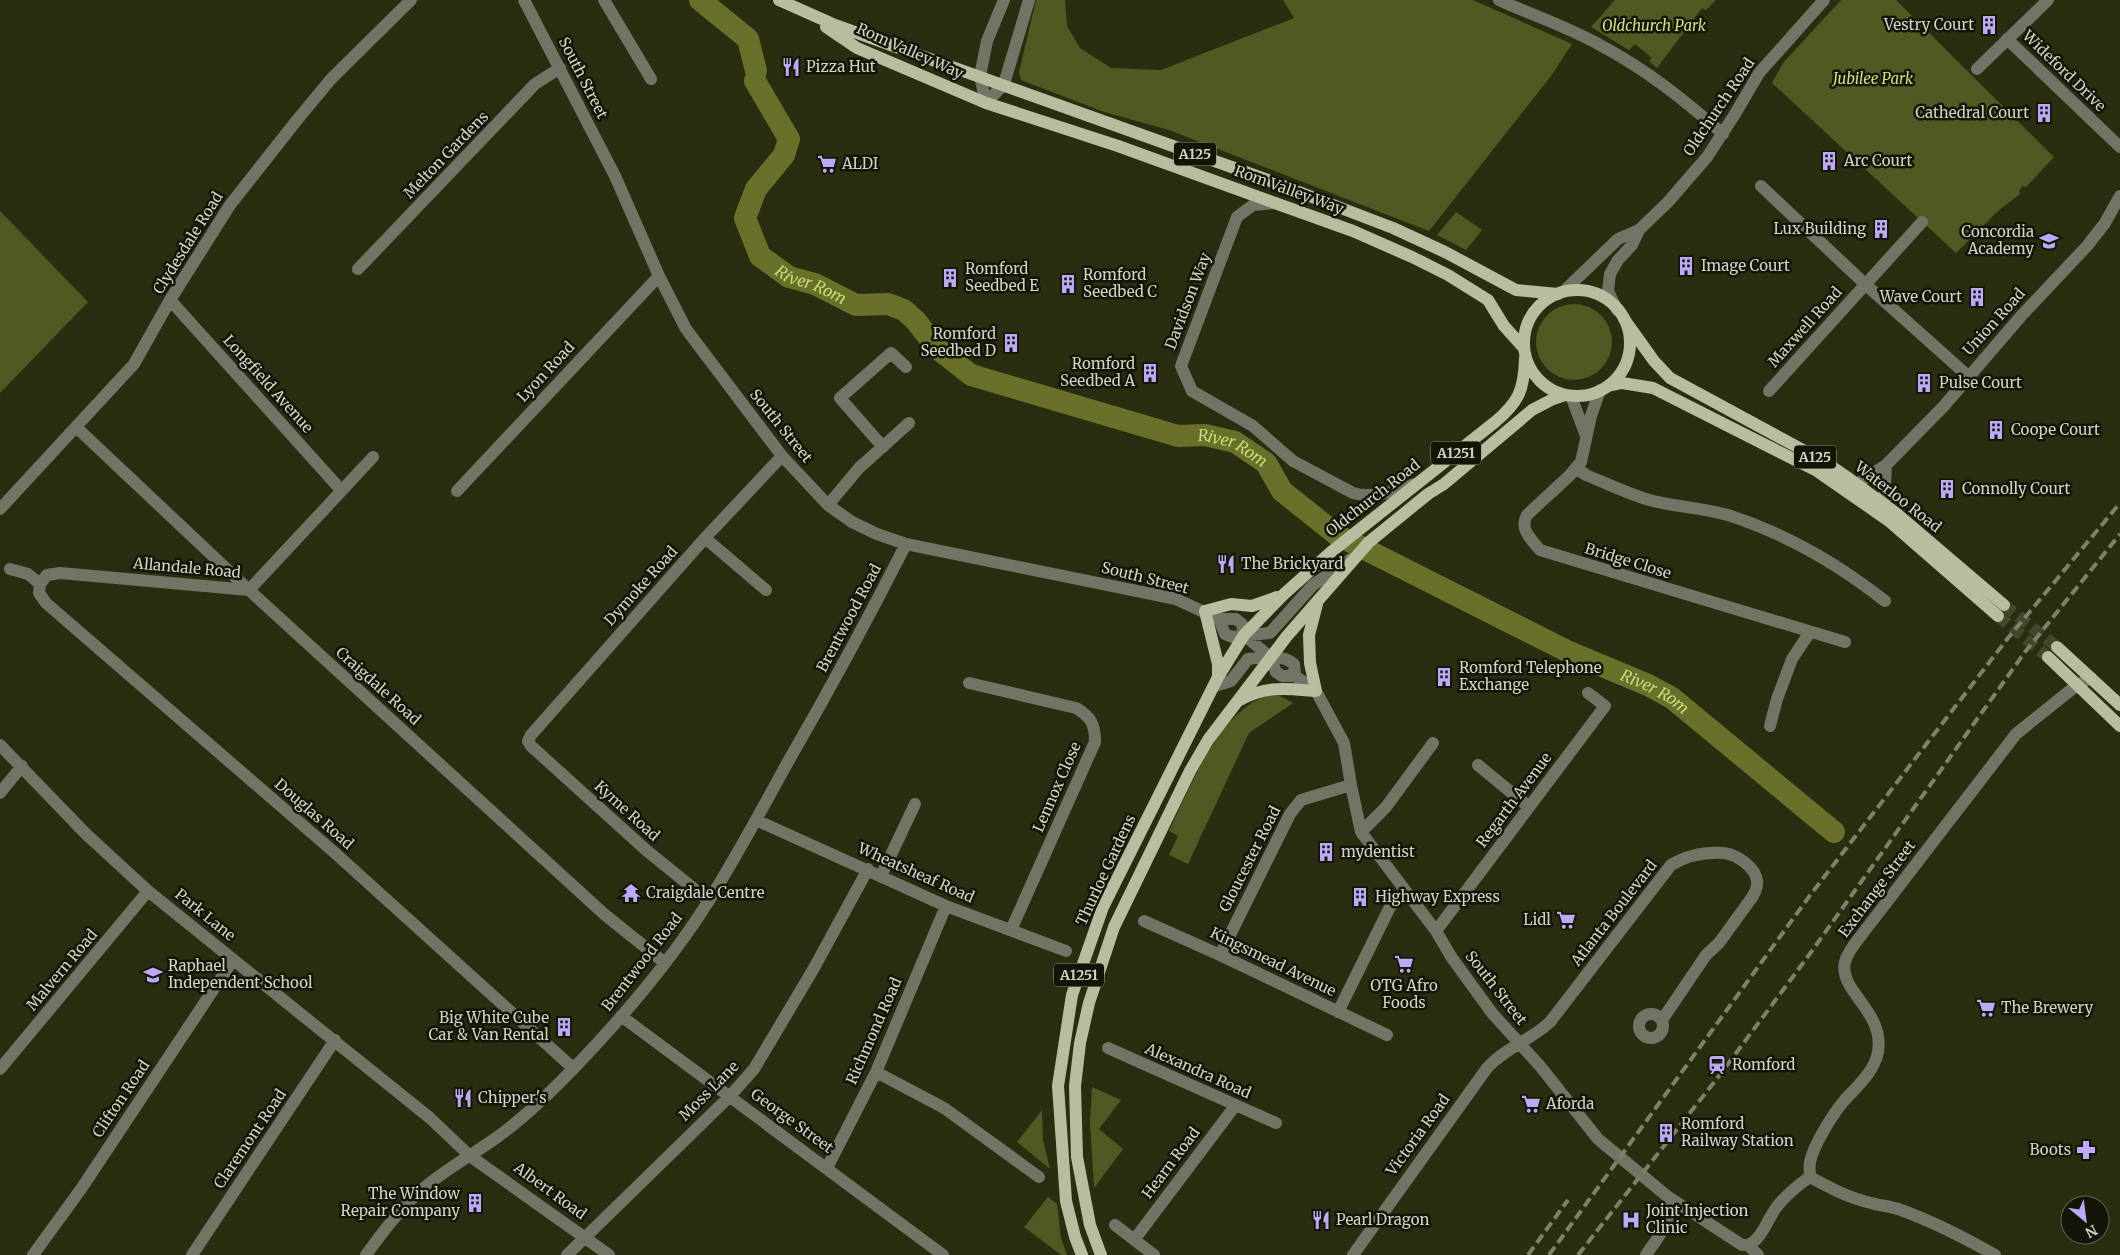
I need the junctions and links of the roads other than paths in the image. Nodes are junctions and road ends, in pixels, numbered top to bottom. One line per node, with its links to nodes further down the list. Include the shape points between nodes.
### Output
1 (411, 0): 29 (street, Clydesdale Road, via 331,79 297,120 230,205)
2 (604, 0): 15 (street)
3 (778, 0): 10 (main road, Rom Valley Way / A125)
4 (1004, 0): 14 (street, Rom Valley Way, via 987,41)
5 (1029, 0): 16 (street)
6 (1499, 0): 18 (street, via 1599,44 1660,81)
7 (1824, 0): 18 (street, Oldchurch Road, via 1759,73)
8 (2048, 0): 11 (street)
9 (526, 1): 12 (street, South Street)
10 (798, 9): 14 (main road, Rom Valley Way / A125); 17 (main road, Rom Valley Way / A125, via 857,48)
11 (2007, 39): 13 (street); 19 (street, Wideford Drive)
12 (560, 68): 25 (street, Melton Gardens, via 535,84); 26 (street, South Street, via 622,191)
13 (1977, 68)
14 (980, 76): 16 (main road, Rom Valley Way / A125); 17 (street, Rom Valley Way)
15 (651, 79)
16 (1004, 84): 17 (street); 28 (main road, Rom Valley Way / A125, via 1393,228 1516,290)
17 (986, 102): 22 (main road, Rom Valley Way / A125)
18 (1723, 134): 24 (street, Oldchurch Road, via 1668,202)
19 (2120, 147)
20 (1761, 186): 27 (street, Maxwell Road)
21 (2120, 196): 33 (street, Union Road, via 2087,246)
22 (1276, 203): 31 (main road, Rom Valley Way / A125, via 1353,231 1448,275 1488,300); 45 (street, Davidson Way, via 1253,205 1237,217 1180,366 1192,391 1253,426 1293,461 1353,492 1361,495 1392,492)
23 (1922, 222): 27 (street, Maxwell Road)
24 (1639, 230): 28 (street, Oldchurch Road, via 1618,239); 30 (street, Oldchurch Road, via 1632,246 1610,274 1608,291)
25 (358, 270)
26 (659, 276): 41 (street, South Street, via 686,329); 48 (street, Lyon Road)
27 (1865, 284): 33 (street, Maxwell Road); 35 (street, Maxwell Road)
28 (1561, 292): 30 (main road, via 1578,288 1596,292); 31 (main road, via 1537,308 1528,323)
29 (170, 300): 38 (street, Clydesdale Road, via 134,364); 47 (street, Longfield Avenue)
30 (1621, 314): 34 (main road, via 1630,343 1627,361 1621,372); 46 (main road, Waterloo Road / A125, via 1670,378 1825,462)
31 (1524, 353): 36 (main road, via 1535,376 1549,389); 45 (main road, Oldchurch Road / A1251, via 1522,387 1515,404)
32 (906, 367): 40 (street, via 891,353 840,398)
33 (1968, 376): 43 (street, Union Road, via 1943,407)
34 (1604, 388): 36 (main road, via 1592,394); 39 (street, Bridge Close); 49 (main road, Waterloo Road / A125, via 1622,383 1653,388 1817,471 1889,521 2001,610)
35 (1769, 391)
36 (1568, 396): 39 (street); 54 (main road, Oldchurch Road / A1251, via 1553,399 1532,410)
37 (909, 423): 40 (street)
38 (76, 428): 51 (street, Clydesdale Road); 57 (street, Craigdale Road)
39 (1586, 436): 44 (street, Bridge Close, via 1581,462)
40 (883, 447): 50 (street, via 859,468)
41 (782, 456): 50 (street, South Street); 52 (street, Dymoke Road)
42 (373, 457): 47 (street, Allandale Road)
43 (1886, 465): 46 (street, Union Road); 49 (street)
44 (1576, 468): 61 (street, via 1653,501 1728,515 1781,535 1839,567); 63 (street, Bridge Close, via 1524,520 1524,529 1540,550)
45 (1417, 484): 59 (main road, Oldchurch Road / A1251, via 1357,530)
46 (1857, 484): 49 (main road, Waterloo Road / A125)
47 (341, 490): 57 (street, Allandale Road)
48 (457, 491)
49 (1884, 504)
50 (828, 505): 53 (street, South Street, via 852,522)
51 (0, 509)
52 (705, 538): 58 (street); 79 (street, Dymoke Road)
53 (906, 544): 62 (street, South Street, via 1141,591); 88 (street, Brentwood Road, via 864,628)
54 (1355, 556): 60 (main road, Oldchurch Road / A1251); 64 (street, via 1312,586 1270,633)
55 (10, 569): 56 (street, via 28,574)
56 (40, 584): 57 (street, Allandale Road, via 47,575 60,572); 110 (street, Douglas Road, via 39,593 46,603 335,853)
57 (249, 590): 102 (street, Craigdale Road, via 604,914)
58 (766, 590)
59 (1283, 595): 62 (main road, A1251, via 1252,606 1231,604); 64 (main road, Oldchurch Road / A1251)
60 (1318, 600): 67 (main road, Oldchurch Road / A1251); 73 (main road, A1251, via 1309,635)
61 (1885, 601)
62 (1205, 612): 64 (street, South Street, via 1218,619 1236,619 1242,624); 70 (main road, via 1218,664)
63 (1810, 632): 65 (street, Bridge Close); 77 (street, via 1792,659)
64 (1244, 635): 67 (street, South Street); 70 (main road, Thurloe Gardens / A1251)
65 (1845, 642)
66 (2056, 647): 69 (main road)
67 (1270, 657): 70 (street, via 1248,659 1231,681); 73 (street, South Street, via 1276,672 1282,676 1295,676); 75 (main road, Thurloe Gardens / A1251)
68 (2048, 658): 72 (main road)
69 (2092, 678): 72 (street, Exchange Street); 76 (main road)
70 (1217, 682): 131 (main road, Thurloe Gardens / A1251, via 1103,907 1072,995 1058,1086 1066,1201)
71 (969, 683): 97 (street, Lennox Close, via 1076,708 1088,715 1095,730 1095,742)
72 (2077, 685): 78 (main road); 119 (street, Exchange Street, via 2011,741 1847,956 1845,974 1875,1022 1879,1032 1878,1052 1875,1064 1842,1103 1820,1138 1810,1162)
73 (1316, 692): 75 (main road, A1251, via 1277,688 1252,693); 84 (street, South Street, via 1344,742)
74 (1588, 693): 87 (street, Regarth Avenue, via 1605,706)
75 (1236, 702): 132 (main road, Thurloe Gardens / A1251, via 1190,771 1114,928 1089,1003 1075,1086 1077,1157 1090,1225)
76 (2120, 705)
77 (1770, 726)
78 (2120, 726)
79 (528, 741): 94 (street, Kyme Road, via 646,850)
80 (1433, 743): 89 (street, via 1386,807)
81 (0, 745): 83 (street, Park Lane)
82 (1478, 765): 87 (street)
83 (22, 766): 85 (street); 92 (street, Park Lane, via 86,834)
84 (1351, 785): 89 (street, South Street); 100 (street, Gloucester Road, via 1301,800 1290,814)
85 (0, 793)
86 (915, 804): 91 (street)
87 (1529, 808): 98 (street, Regarth Avenue)
88 (756, 820): 90 (street, Wheatsheaf Road); 94 (street, Brentwood Road)
89 (1361, 832): 93 (street, South Street)
90 (868, 869): 91 (street, Wheatsheaf Road); 113 (street, Moss Lane, via 754,1069)
91 (881, 876): 95 (street, Wheatsheaf Road)
92 (148, 891): 101 (street, Park Lane); 111 (street, Malvern Road)
93 (1405, 892): 98 (street, South Street); 103 (street, via 1390,907)
94 (709, 901): 102 (street, Brentwood Road)
95 (946, 906): 97 (street, Wheatsheaf Road); 112 (street, Richmond Road)
96 (1144, 921): 100 (street, Kingsmead Avenue)
97 (1011, 930): 99 (street, Wheatsheaf Road)
98 (1436, 931): 108 (street, South Street, via 1492,1013)
99 (1066, 951)
100 (1220, 954): 103 (street, Kingsmead Avenue)
101 (233, 960): 107 (street, Park Lane); 125 (street, Clifton Road, via 81,1189)
102 (664, 963): 104 (street, Brentwood Road)
103 (1338, 1012): 106 (street, Kingsmead Avenue)
104 (621, 1016): 110 (street, Brentwood Road); 113 (street, George Street)
105 (1662, 1020): 108 (street, Atlanta Boulevard, via 1699,964 1719,943 1757,888 1755,874 1738,858 1725,853 1690,856 1671,865 1550,1022)
106 (1387, 1035)
107 (336, 1040): 116 (street, Park Lane, via 430,1118); 126 (street, Claremont Road)
108 (1518, 1043): 120 (street, South Street, via 1598,1139); 134 (street, Victoria Road, via 1487,1068)
109 (1108, 1048): 114 (street, Alexandra Road)
110 (574, 1068): 116 (street, Brentwood Road, via 508,1129)
111 (0, 1069)
112 (876, 1072): 117 (street, Richmond Road); 118 (street, via 944,1108)
113 (730, 1096): 117 (street, George Street); 122 (street, Moss Lane)
114 (1234, 1106): 115 (street, Alexandra Road); 123 (street, Hearn Road)
115 (1276, 1123)
116 (470, 1156): 122 (street, Albert Road); 127 (street, Brentwood Road, via 416,1195 384,1229)
117 (827, 1168): 130 (street, George Street)
118 (1040, 1177)
119 (1810, 1177): 124 (street, via 1776,1207 1756,1240); 137 (street, via 1839,1193 1921,1217)
120 (1667, 1196): 124 (street, South Street, via 1742,1245); 135 (street, via 1669,1219)
121 (1115, 1225): 123 (street)
122 (585, 1237): 128 (street, Moss Lane); 129 (street, Albert Road)
123 (1134, 1240): 133 (street)
124 (1748, 1245): 136 (street, South Street)
125 (33, 1255)
126 (192, 1255)
127 (366, 1255)
128 (567, 1255)
129 (609, 1255)
130 (942, 1255)
131 (1082, 1255)
132 (1101, 1255)
133 (1154, 1255)
134 (1353, 1255)
135 (1646, 1255)
136 (1758, 1255)
137 (1995, 1255)

